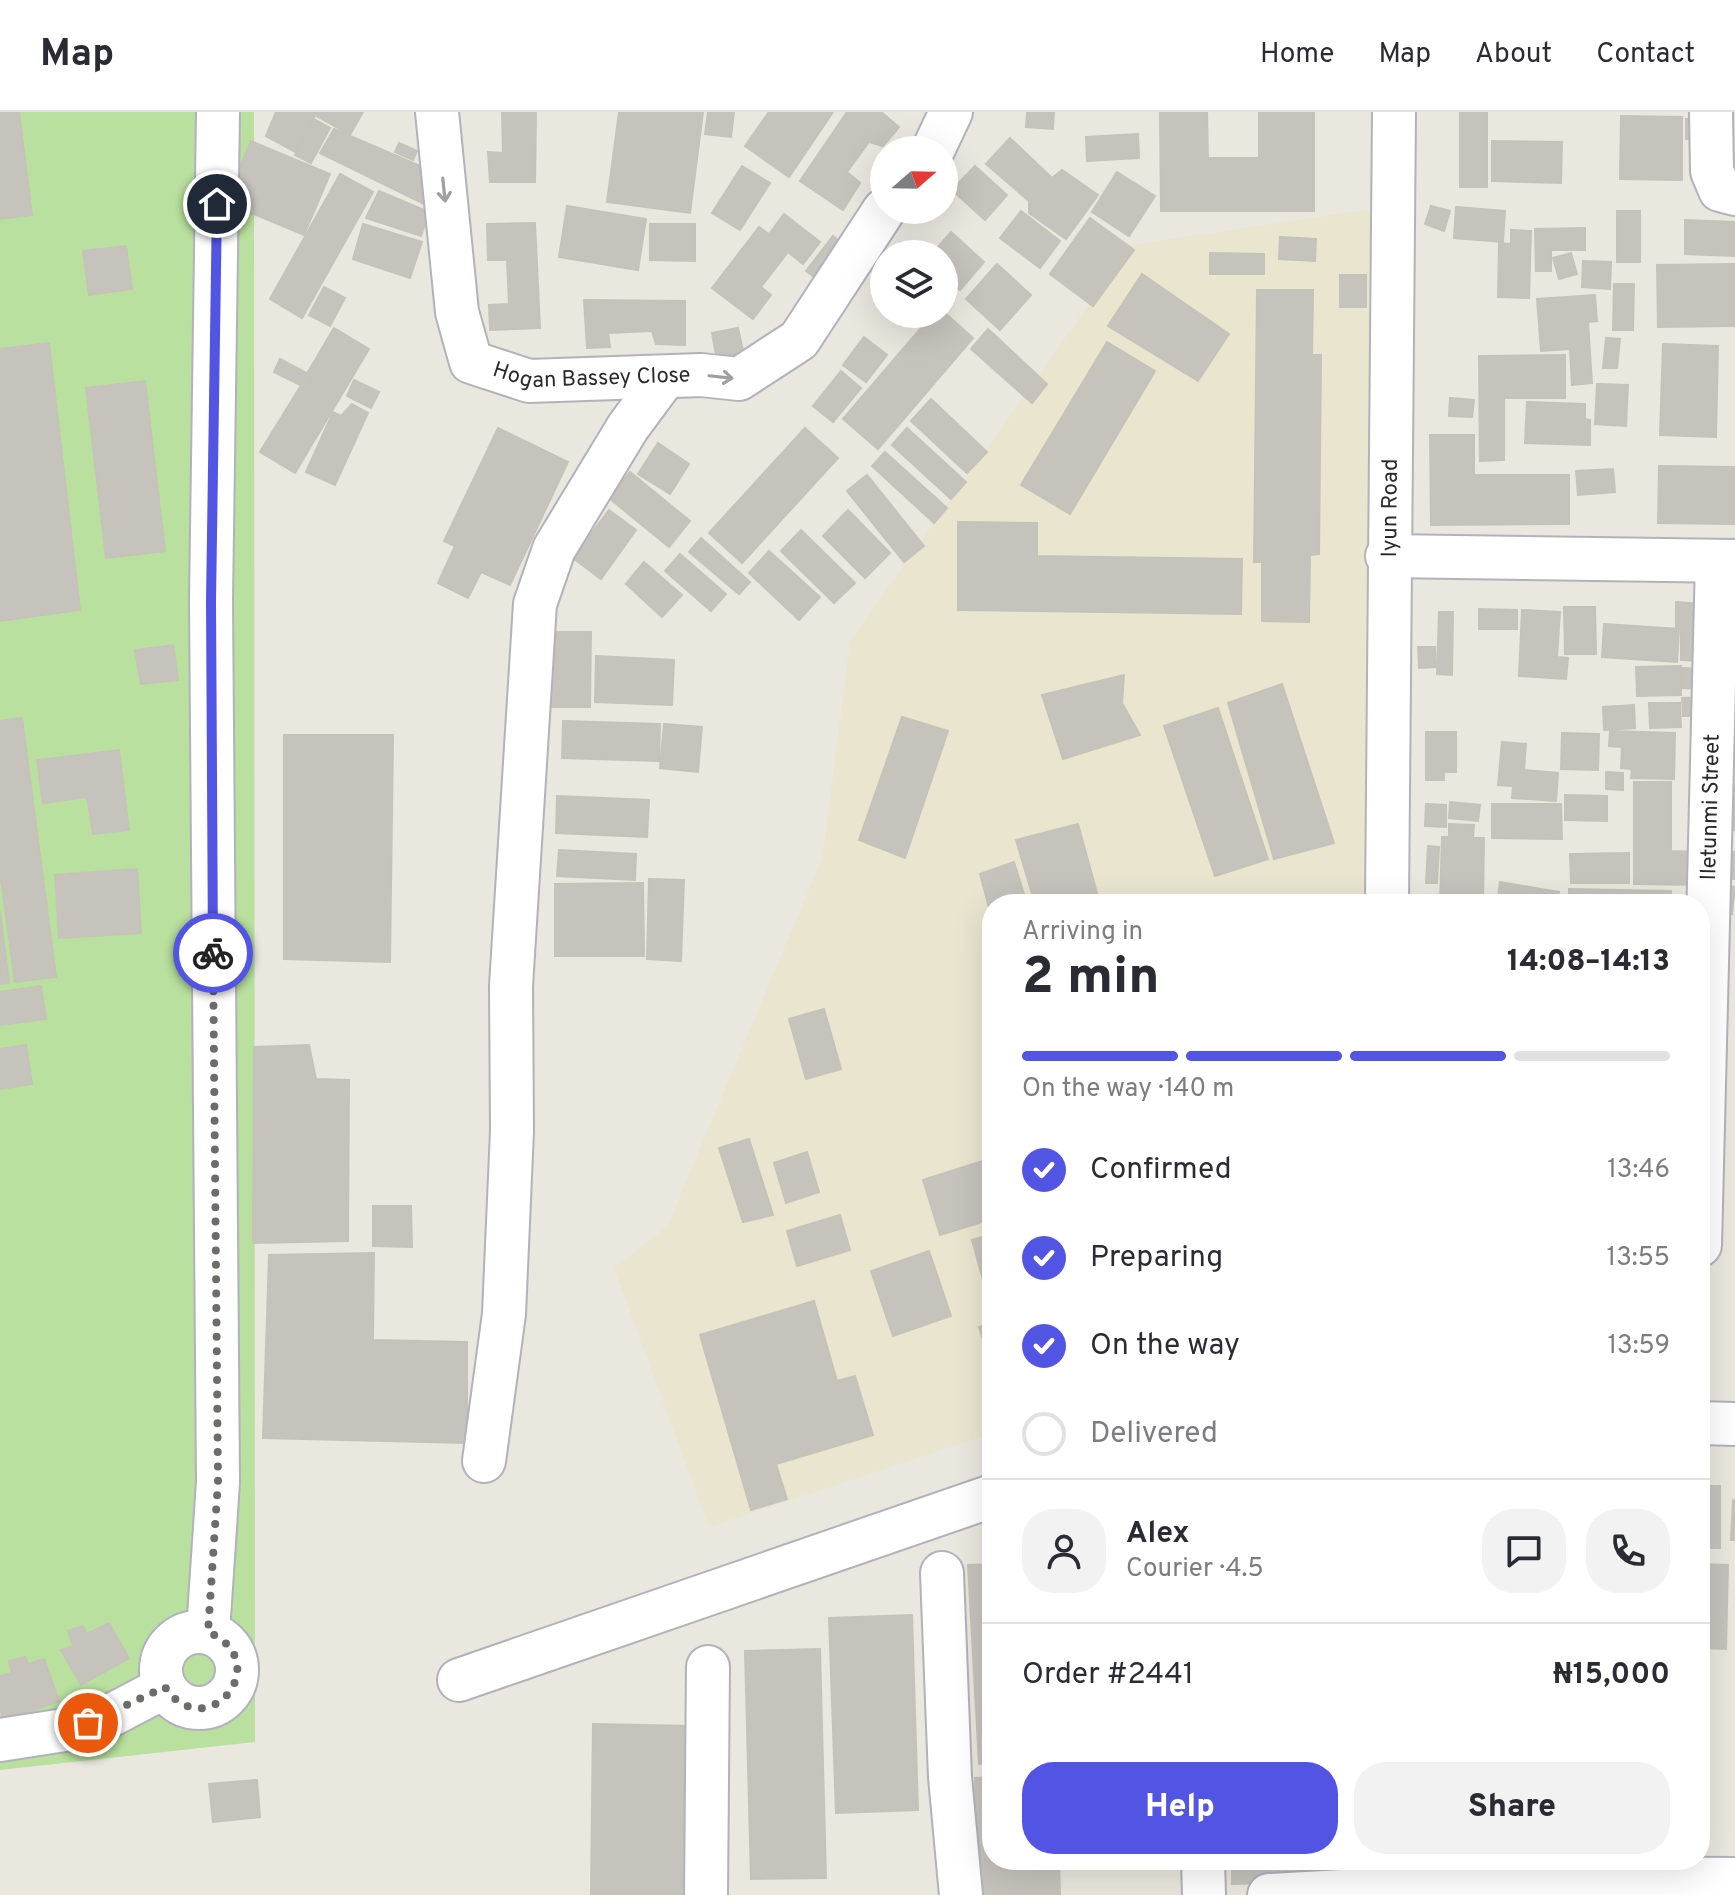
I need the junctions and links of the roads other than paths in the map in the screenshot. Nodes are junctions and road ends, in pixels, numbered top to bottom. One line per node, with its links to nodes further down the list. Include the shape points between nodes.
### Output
1 (218, 112): 19 (street, via 211,601 218,1482)
2 (437, 112): 9 (street, Hogan Bassey Close, one-way to 9, via 457,312 471,362 529,381)
3 (951, 112): 6 (street)
4 (1394, 112): 10 (street, Iyun Road)
5 (1711, 112): 7 (street, via 1712,171 1720,190)
6 (940, 136)
7 (1735, 194)
8 (875, 224): 9 (street, Hogan Bassey Close, one-way to 8, via 739,379 799,340)
9 (665, 377): 16 (street, via 554,549 535,604 511,986 512,1131 504,1314)
10 (1387, 556): 11 (street); 12 (street, Iyun Road)
11 (1726, 561): 13 (street, Iletunmi Street)
12 (1387, 894)
13 (1710, 982)
14 (1710, 1423): 15 (street)
15 (1735, 1424)
16 (484, 1461)
17 (982, 1499): 21 (street)
18 (942, 1573): 27 (street, via 950,1777)
19 (208, 1632): 22 (street, via 173,1641 161,1663); 22 (street, via 234,1655 238,1666 233,1689 216,1705 193,1708)
20 (708, 1667): 26 (street)
21 (459, 1680)
22 (165, 1687): 23 (street, via 106,1718)
23 (0, 1740)
24 (1203, 1870): 28 (street)
25 (1735, 1879): 29 (street, via 1576,1878)
26 (706, 1895)
27 (961, 1895)
28 (1204, 1895)
29 (1269, 1895)

